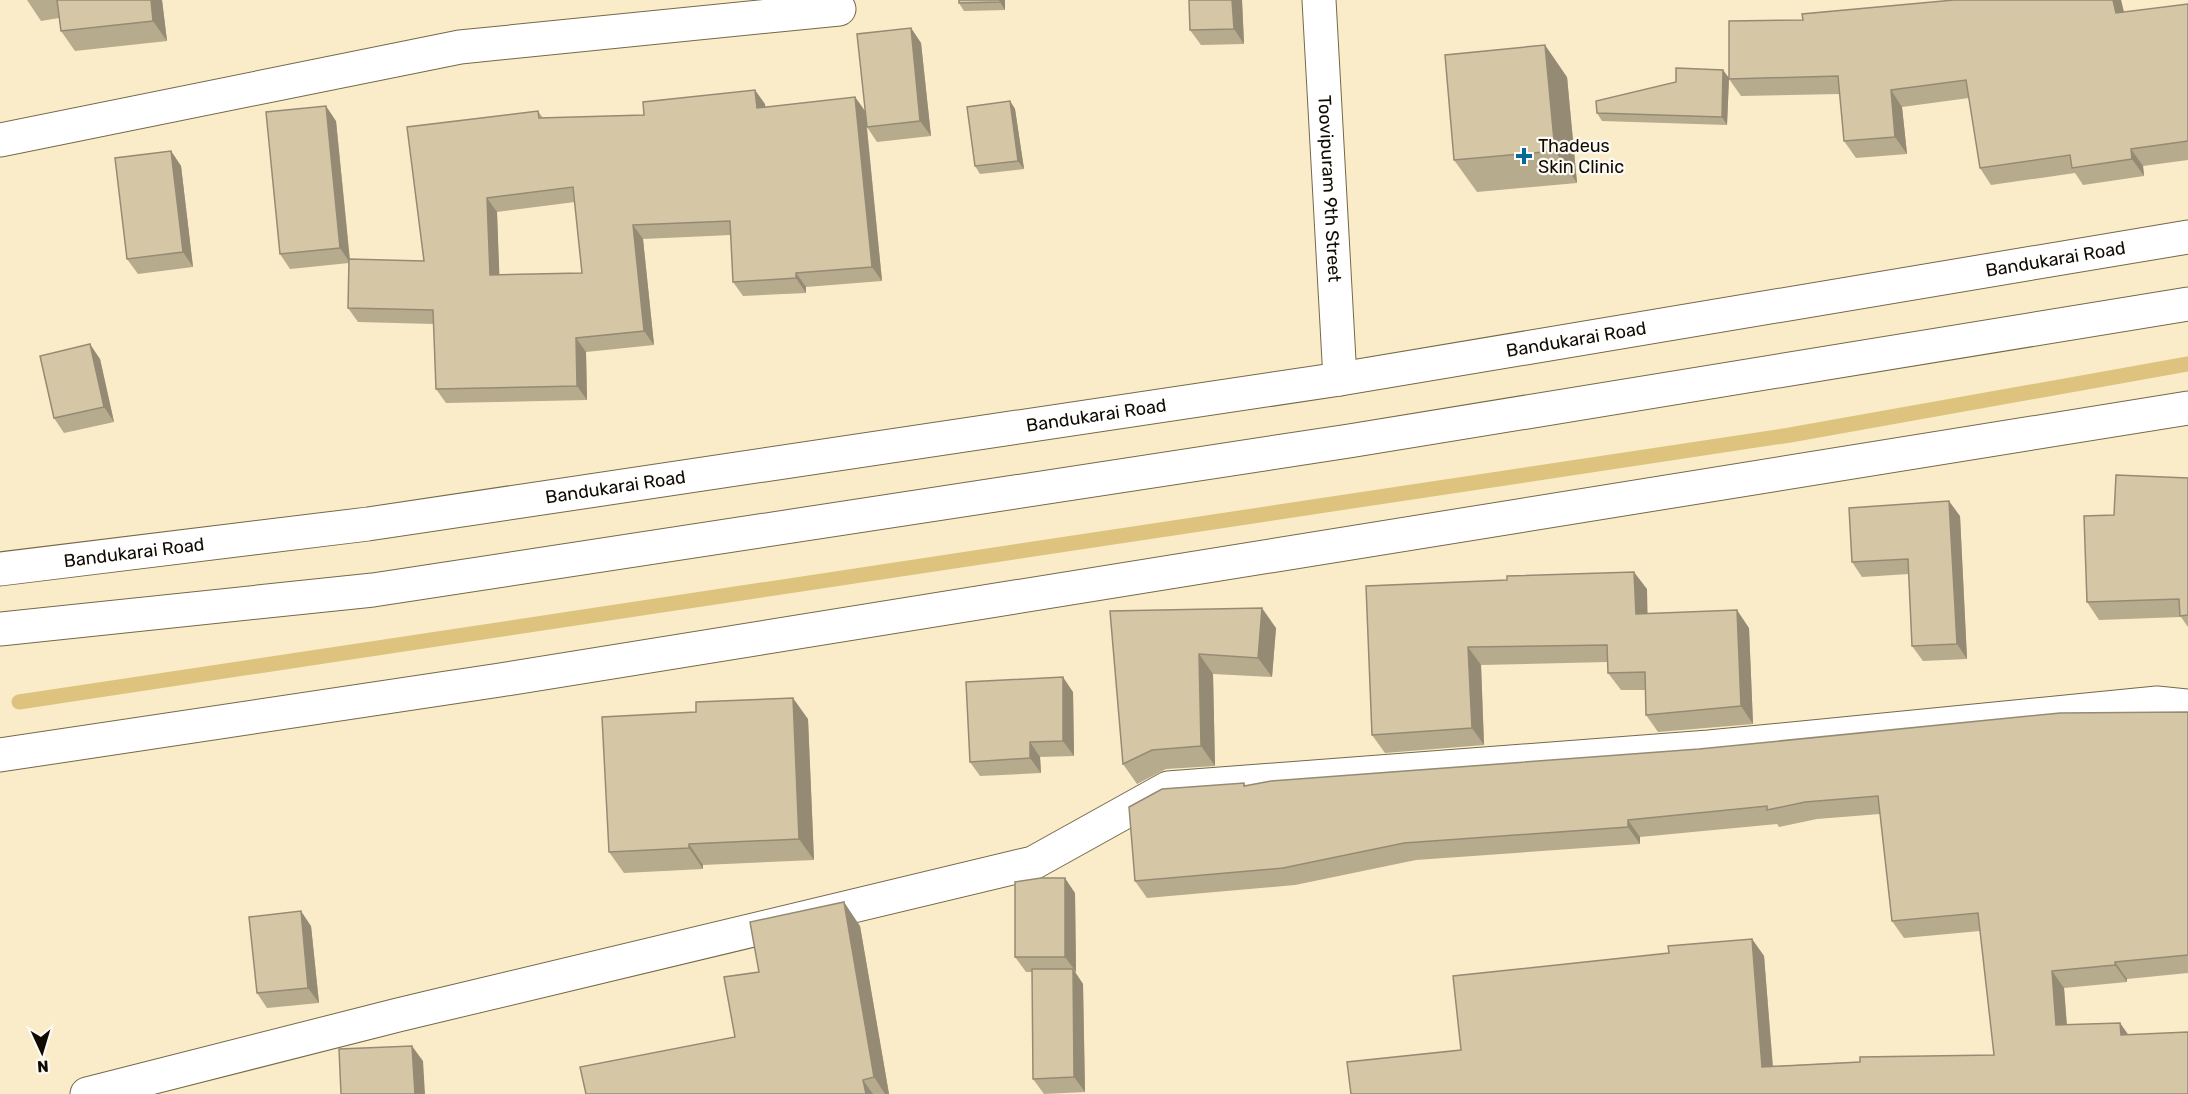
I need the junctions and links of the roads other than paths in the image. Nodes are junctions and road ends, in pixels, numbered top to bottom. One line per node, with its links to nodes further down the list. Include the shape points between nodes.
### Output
1 (1319, 0): 6 (street, Toovipuram 9th Street)
2 (839, 9): 3 (street, via 460,47)
3 (0, 140)
4 (2188, 237): 6 (street, Bandukarai Road)
5 (2188, 304): 9 (street, via 1360,439 373,590)
6 (1340, 379): 8 (street, Bandukarai Road, via 368,524)
7 (2188, 408): 11 (street, via 500,680)
8 (0, 569)
9 (0, 629)
10 (2188, 706): 12 (street, via 2157,703 1709,747 1168,788 1033,863 410,1012)
11 (0, 756)
12 (87, 1094)

